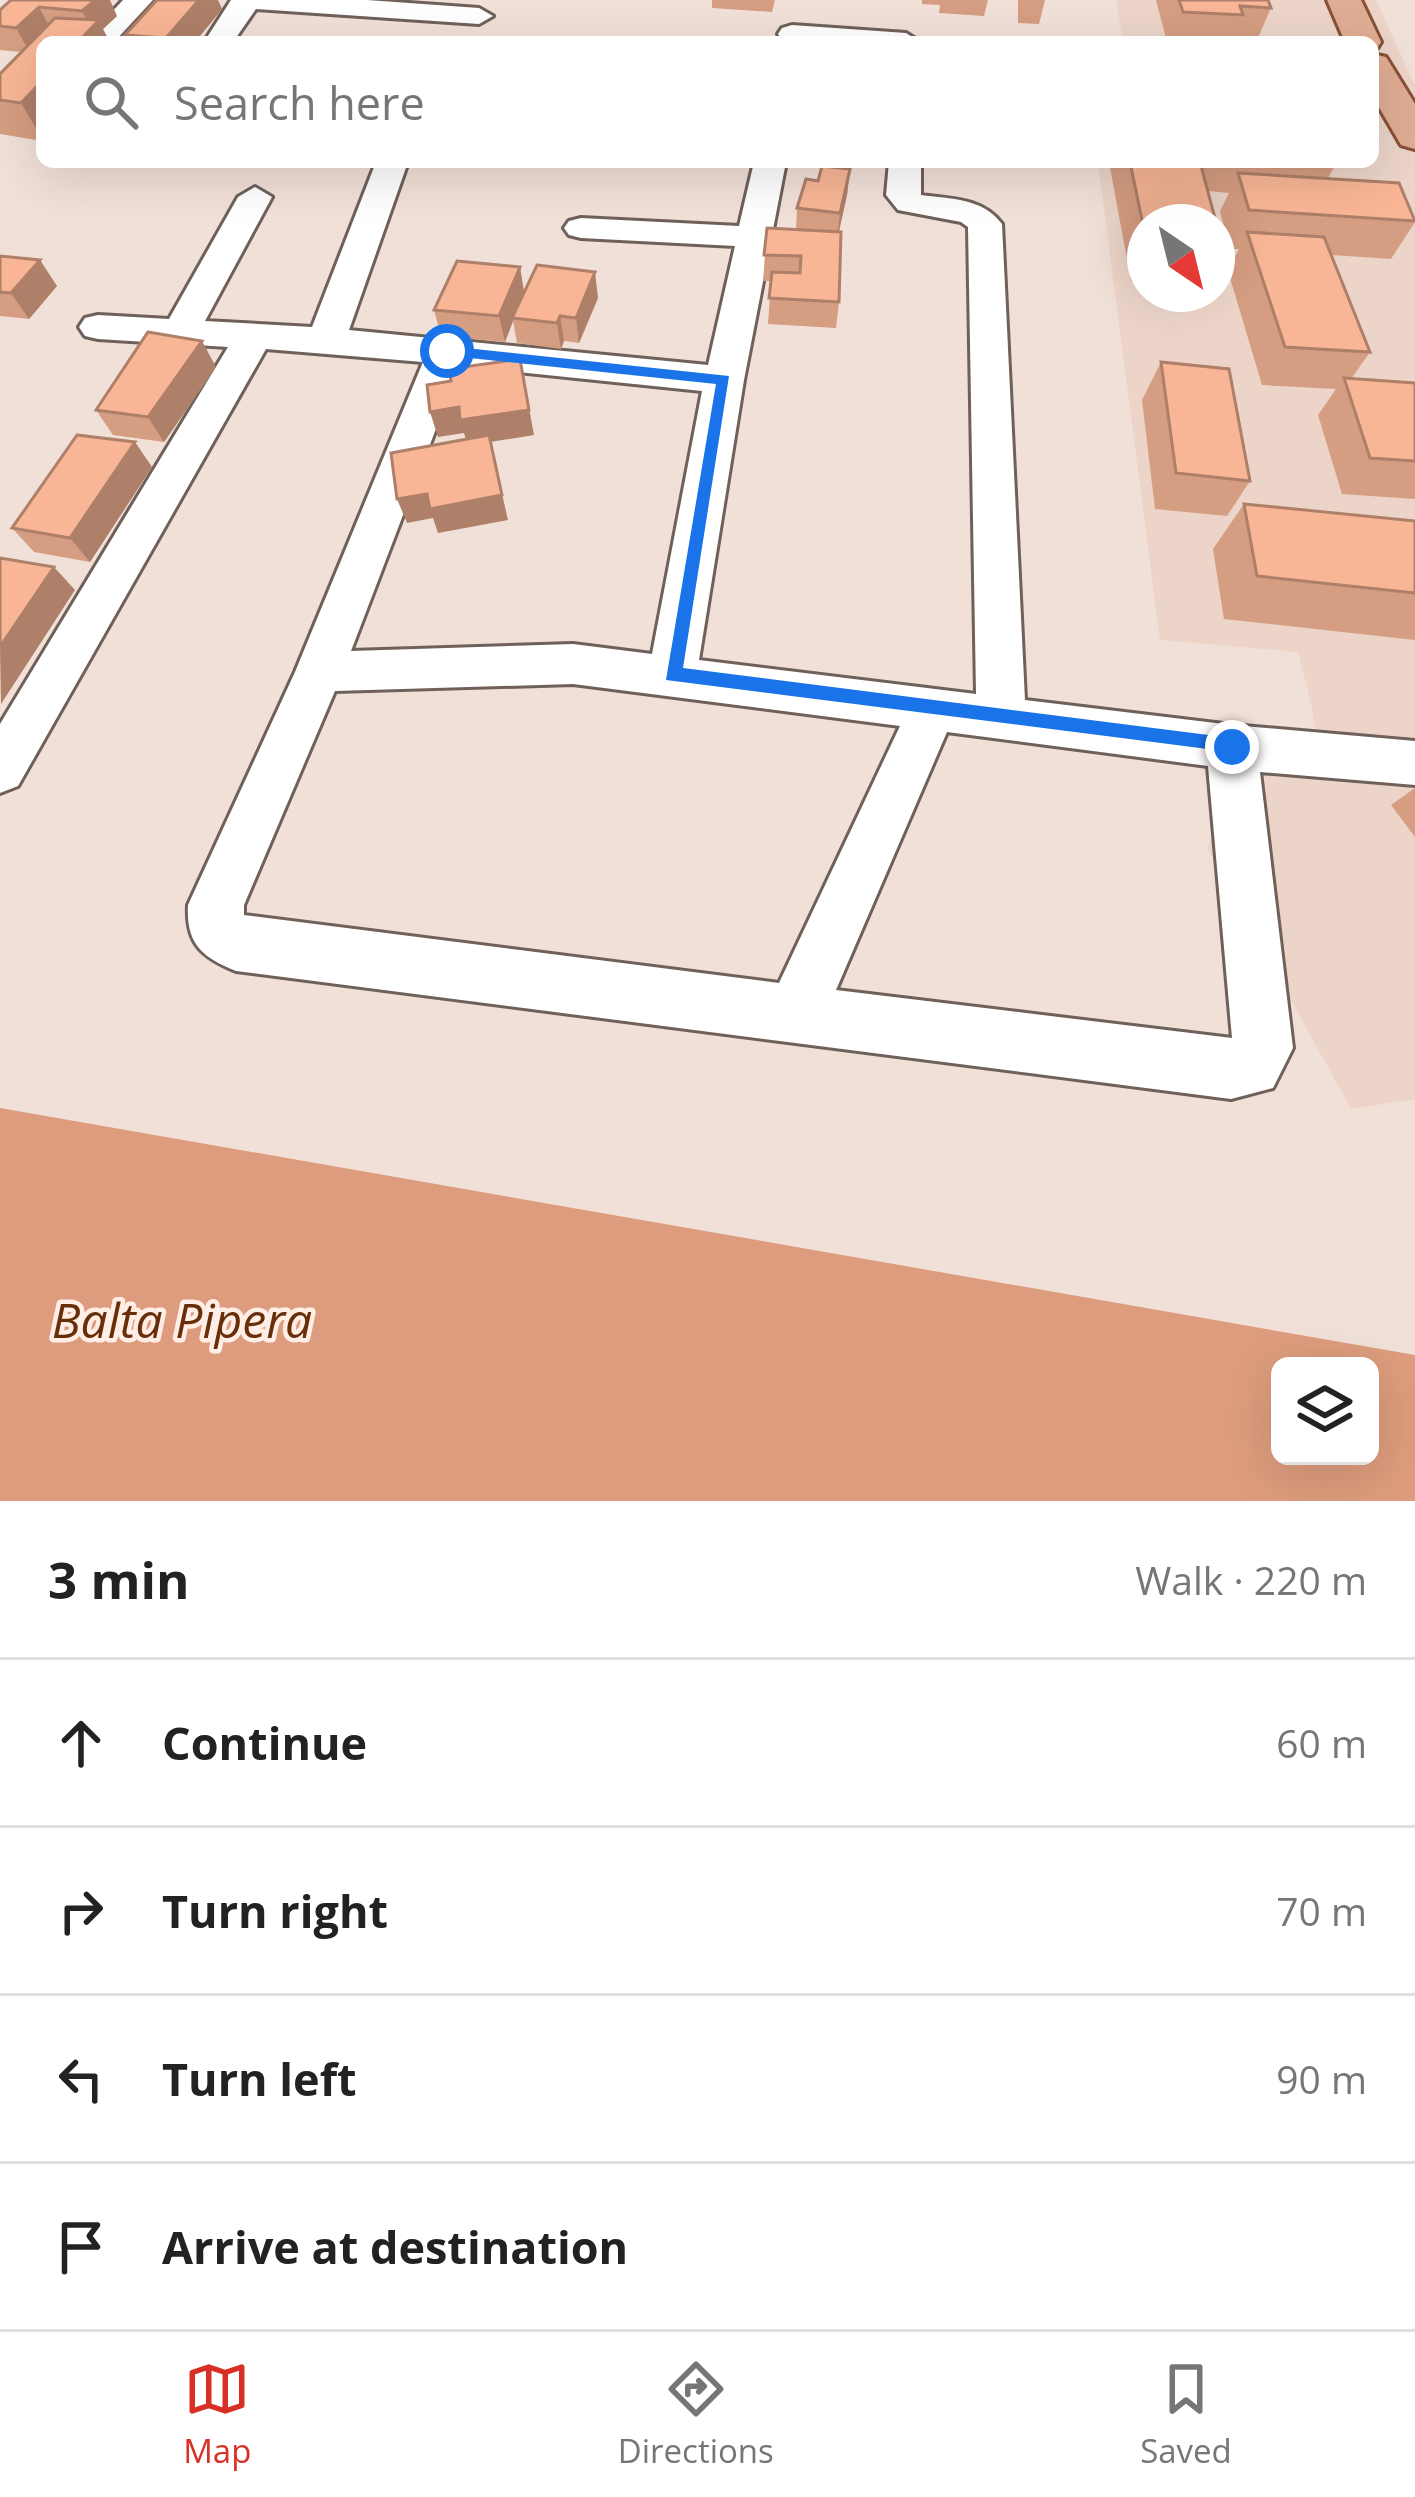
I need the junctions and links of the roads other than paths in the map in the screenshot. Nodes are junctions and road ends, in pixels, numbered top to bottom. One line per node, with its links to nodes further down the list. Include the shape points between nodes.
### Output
1 (139, 0): 6 (street)
2 (247, 0): 5 (street); 7 (street)
3 (797, 0): 9 (street)
4 (1344, 0): 10 (main road)
5 (487, 8): 8 (street)
6 (104, 36)
7 (222, 36)
8 (466, 36)
9 (792, 36)
10 (1360, 36)
11 (1379, 80): 12 (main road)
12 (1412, 128)
13 (390, 168): 22 (street)
14 (769, 168): 18 (street)
15 (905, 168): 28 (street, via 910,203 971,213 985,224)
16 (255, 197): 20 (street)
17 (581, 228): 18 (street)
18 (757, 237): 24 (street)
19 (98, 327): 20 (street)
20 (181, 331): 21 (street)
21 (255, 334): 22 (street); 31 (street)
22 (326, 340): 23 (street)
23 (447, 351): 24 (street); 25 (street)
24 (724, 380): 26 (street)
25 (319, 672): 26 (street, via 573,664); 32 (street, via 216,904 215,929 236,943)
26 (672, 675): 27 (street)
27 (932, 710): 28 (street); 32 (street)
28 (1001, 719): 29 (street)
29 (1232, 747): 30 (street); 32 (street, via 1263,1048 1251,1066)
30 (1415, 763)
31 (0, 770)
32 (795, 1015)

